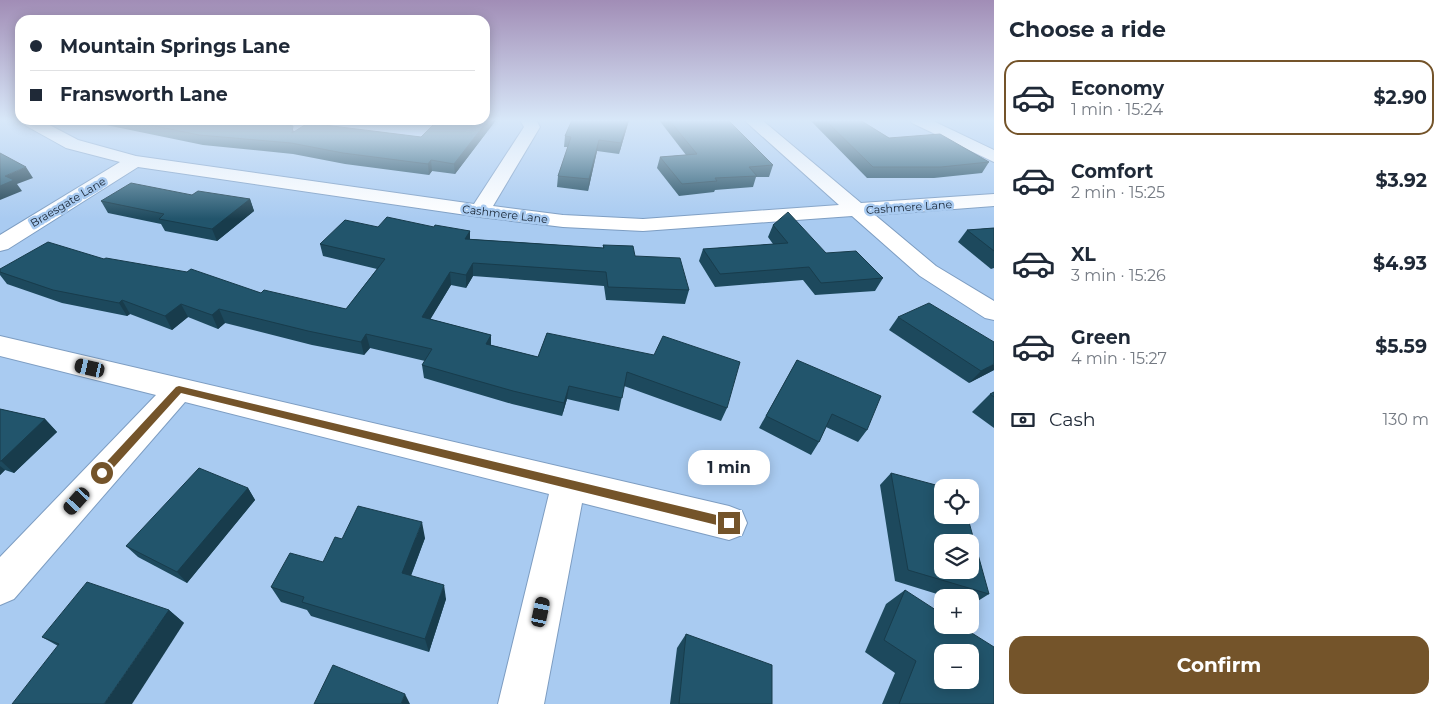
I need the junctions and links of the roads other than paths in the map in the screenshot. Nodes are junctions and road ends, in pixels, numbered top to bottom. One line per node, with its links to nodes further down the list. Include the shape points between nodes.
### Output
1 (105, 153): 4 (street, Cashmere Lane)
2 (516, 153): 7 (street)
3 (791, 153): 6 (street)
4 (135, 161): 7 (street, Cashmere Lane); 8 (street, Braesgate Lane)
5 (994, 200): 6 (street, Cashmere Lane)
6 (859, 210): 7 (street, Cashmere Lane, via 643,225 563,221); 9 (street, via 928,270)
7 (480, 211)
8 (0, 244)
9 (994, 312)
10 (0, 346): 11 (street)
11 (179, 389): 12 (street); 14 (street)
12 (569, 484): 13 (street); 15 (street)
13 (729, 523)
14 (0, 585)
15 (521, 704)

